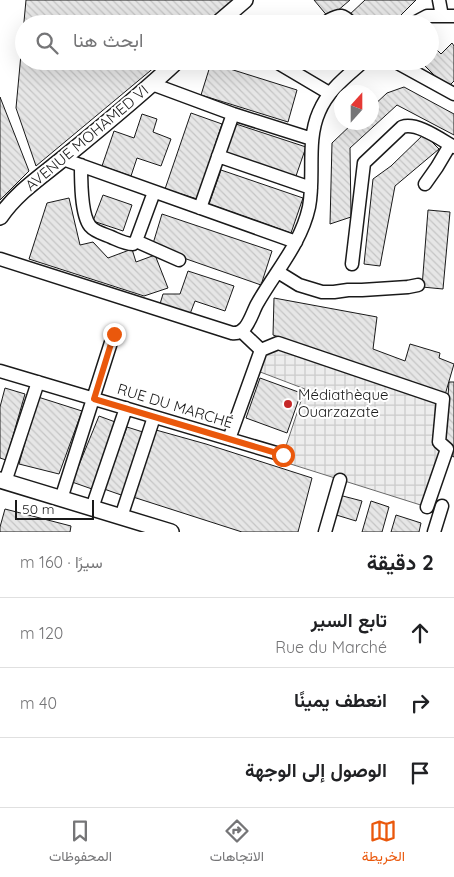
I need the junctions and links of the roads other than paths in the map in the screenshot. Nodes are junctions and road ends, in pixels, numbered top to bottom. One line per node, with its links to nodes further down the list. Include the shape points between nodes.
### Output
1 (245, 0): 3 (main road)
2 (439, 0): 4 (street)
3 (228, 15)
4 (448, 16)
5 (167, 70): 9 (main road, AVENUE MOHAMED VI)
6 (290, 70): 10 (street)
7 (354, 70): 10 (street)
8 (410, 70): 11 (street)
9 (152, 84): 12 (street); 16 (main road, AVENUE MOHAMED VI)
10 (329, 93): 13 (street, via 318,114)
11 (454, 94)
12 (233, 114): 13 (street); 15 (street)
13 (312, 140): 19 (street)
14 (452, 146): 18 (street); 27 (street, via 408,125 364,163)
15 (218, 156): 19 (street); 21 (street)
16 (63, 159): 17 (street); 22 (main road, AVENUE MOHAMED VI, via 25,189)
17 (81, 165): 20 (street); 23 (street, via 81,194 90,226 127,243)
18 (425, 184)
19 (311, 188): 24 (street)
20 (154, 192): 21 (street); 23 (street)
21 (200, 208): 24 (street)
22 (0, 217)
23 (136, 242): 26 (street)
24 (296, 242): 28 (street)
25 (0, 258): 30 (street, via 232,333)
26 (179, 260)
27 (352, 264)
28 (278, 272): 29 (street, via 299,285 322,292); 30 (street)
29 (418, 285)
30 (242, 332): 32 (street)
31 (114, 334): 35 (street)
32 (261, 350): 38 (street); 44 (street, via 278,343 443,399 439,442 447,449 427,504)
33 (0, 371): 34 (street, RUE DU MARCHÉ)
34 (38, 382): 35 (street, RUE DU MARCHÉ); 41 (street)
35 (94, 399): 36 (street, RUE DU MARCHÉ); 42 (street)
36 (126, 408): 37 (street, RUE DU MARCHÉ); 43 (street)
37 (154, 417): 38 (street, RUE DU MARCHÉ); 45 (street)
38 (229, 439): 39 (street, RUE DU MARCHÉ)
39 (283, 455)
40 (340, 480): 47 (street)
41 (2, 481): 42 (main road)
42 (61, 499): 43 (main road)
43 (92, 508): 45 (main road)
44 (448, 508): 48 (street)
45 (121, 517): 46 (main road)
46 (170, 532)
47 (325, 532)
48 (434, 532)

